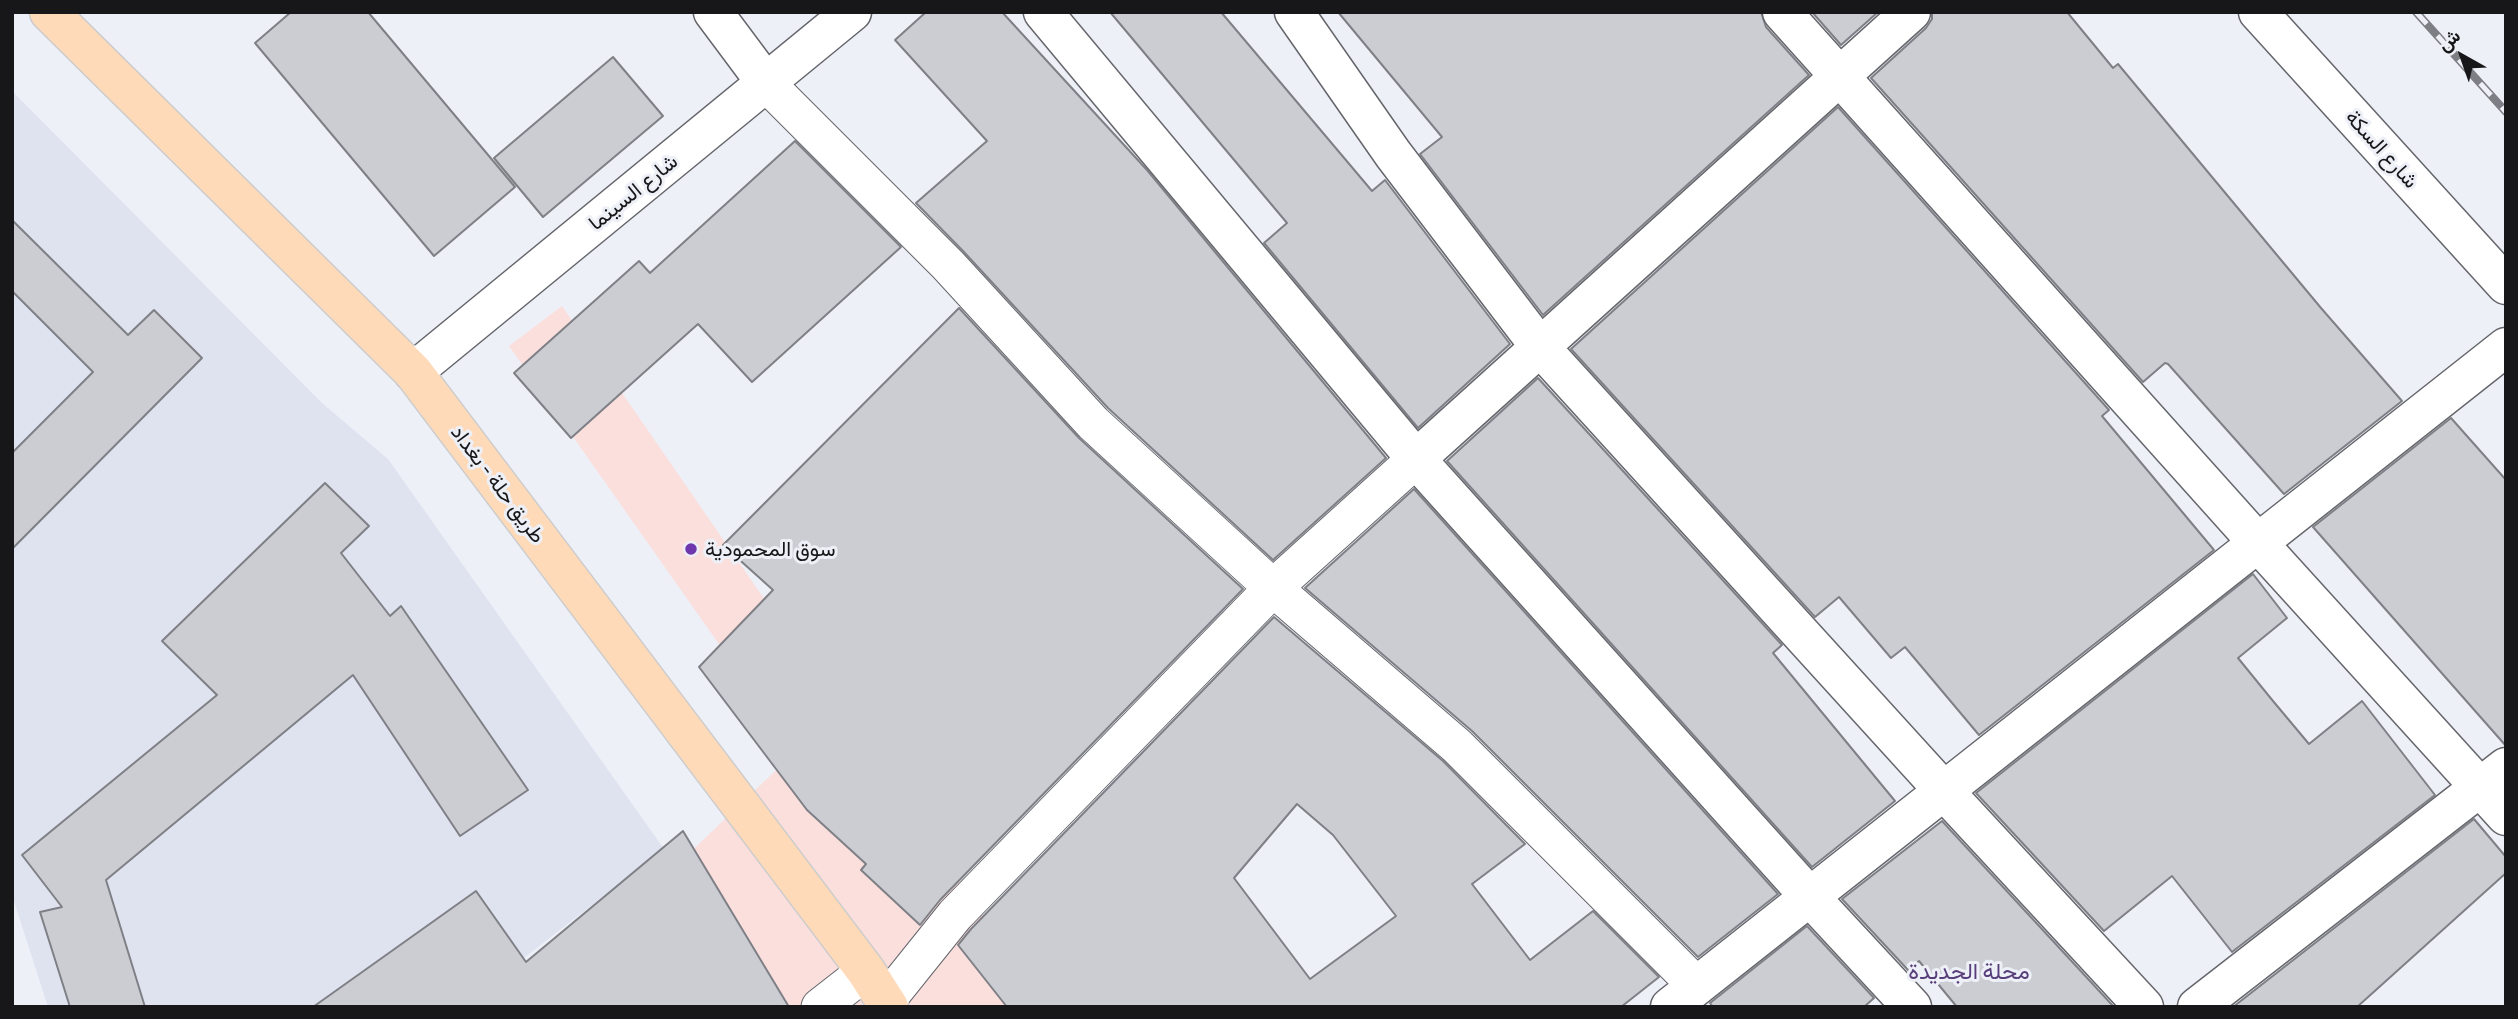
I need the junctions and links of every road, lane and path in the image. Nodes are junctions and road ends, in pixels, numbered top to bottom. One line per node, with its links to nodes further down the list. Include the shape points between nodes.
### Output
1 (49, 12): 14 (main road, طريق حلة - بغداد)
2 (713, 12): 10 (street)
3 (852, 12): 10 (street, شارع السينما)
4 (1043, 12): 15 (street)
5 (1294, 12): 12 (street, via 1393,154)
6 (1782, 12): 9 (street)
7 (1911, 12): 9 (street)
8 (2258, 12): 11 (street, شارع السكة)
9 (1839, 78): 12 (street); 16 (street)
10 (766, 83): 14 (street, شارع السينما); 17 (street, via 948,265 1093,422)
11 (2506, 285)
12 (1540, 346): 15 (street); 19 (street)
13 (2506, 347): 16 (street)
14 (413, 372): 22 (main road, طريق حلة - بغداد)
15 (1416, 459): 17 (street); 21 (street)
16 (2258, 543): 18 (street); 19 (street)
17 (1273, 588): 22 (street); 23 (street, via 1457,747)
18 (2493, 777): 20 (street); 27 (street)
19 (1944, 791): 21 (street); 26 (street)
20 (2506, 816)
21 (1810, 897): 23 (street); 25 (street)
22 (880, 993): 24 (street)
23 (1694, 1000)
24 (820, 1007)
25 (1912, 1007)
26 (2144, 1007)
27 (2197, 1007)

